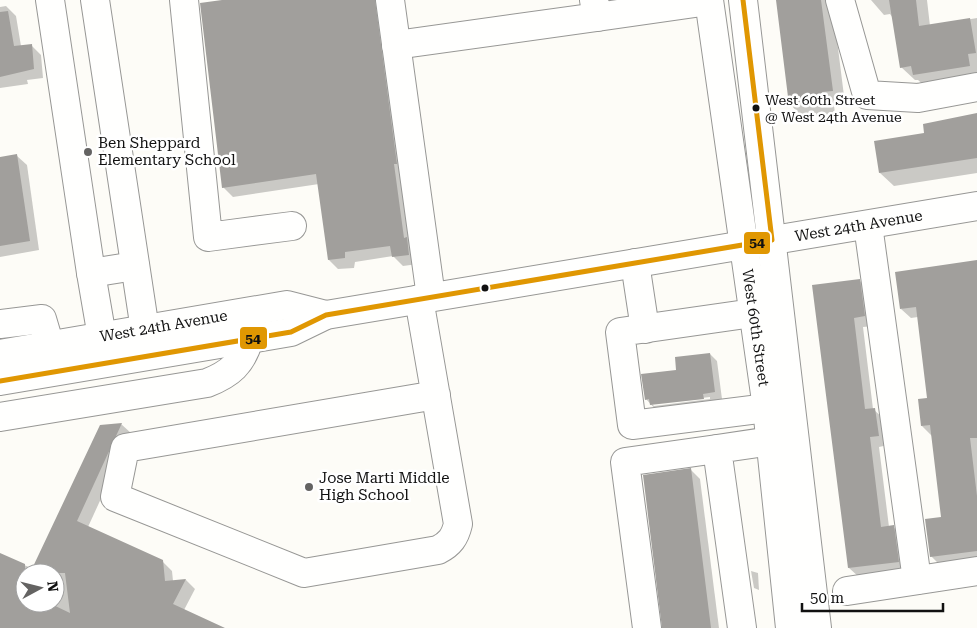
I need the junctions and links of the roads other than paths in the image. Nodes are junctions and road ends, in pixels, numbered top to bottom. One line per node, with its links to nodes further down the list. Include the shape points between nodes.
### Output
1 (50, 0): 18 (street)
2 (95, 0): 17 (street)
3 (184, 0): 13 (street, via 208,237)
4 (390, 0): 9 (street)
5 (743, 0): 14 (street, West 60th Street)
6 (840, 0): 10 (street, via 867,95 918,98)
7 (709, 1): 8 (street); 15 (street, West 60th Street)
8 (596, 9): 9 (street)
9 (396, 45): 19 (street)
10 (977, 87)
11 (977, 206): 12 (street, West 24th Avenue)
12 (868, 224): 14 (street, West 24th Avenue); 36 (street)
13 (292, 226)
14 (772, 240): 15 (street, West 24th Avenue); 41 (street, West 60th Street)
15 (743, 245): 16 (street, West 24th Avenue); 20 (street, West 60th Street)
16 (635, 264): 19 (street, West 24th Avenue); 23 (street)
17 (135, 266): 18 (street); 24 (street)
18 (91, 273): 25 (street)
19 (425, 298): 21 (street, West 24th Avenue); 30 (street)
20 (753, 313): 23 (street); 31 (street, West 60th Street)
21 (326, 315): 24 (street, West 24th Avenue, via 286,305); 26 (street, West 24th Avenue, via 292,332)
22 (0, 324): 27 (street, via 42,319)
23 (645, 329): 31 (street, via 620,332 632,425)
24 (145, 330): 25 (street, West 24th Avenue)
25 (102, 337): 27 (street, West 24th Avenue)
26 (249, 339): 29 (street, West 24th Avenue); 32 (street, via 234,370 206,384)
27 (50, 346): 28 (street, West 24th Avenue)
28 (0, 354)
29 (0, 380)
30 (436, 395): 30 (street, via 458,524 452,540 438,550 304,573 114,498 125,448)
31 (767, 408): 33 (street, West 60th Street)
32 (0, 417)
33 (771, 441): 34 (street); 40 (street, West 60th Street)
34 (717, 449): 38 (street, via 625,462); 39 (street)
35 (977, 571): 36 (street)
36 (917, 580): 37 (street)
37 (847, 591)
38 (647, 628)
39 (742, 628)
40 (790, 628)
41 (817, 628)

